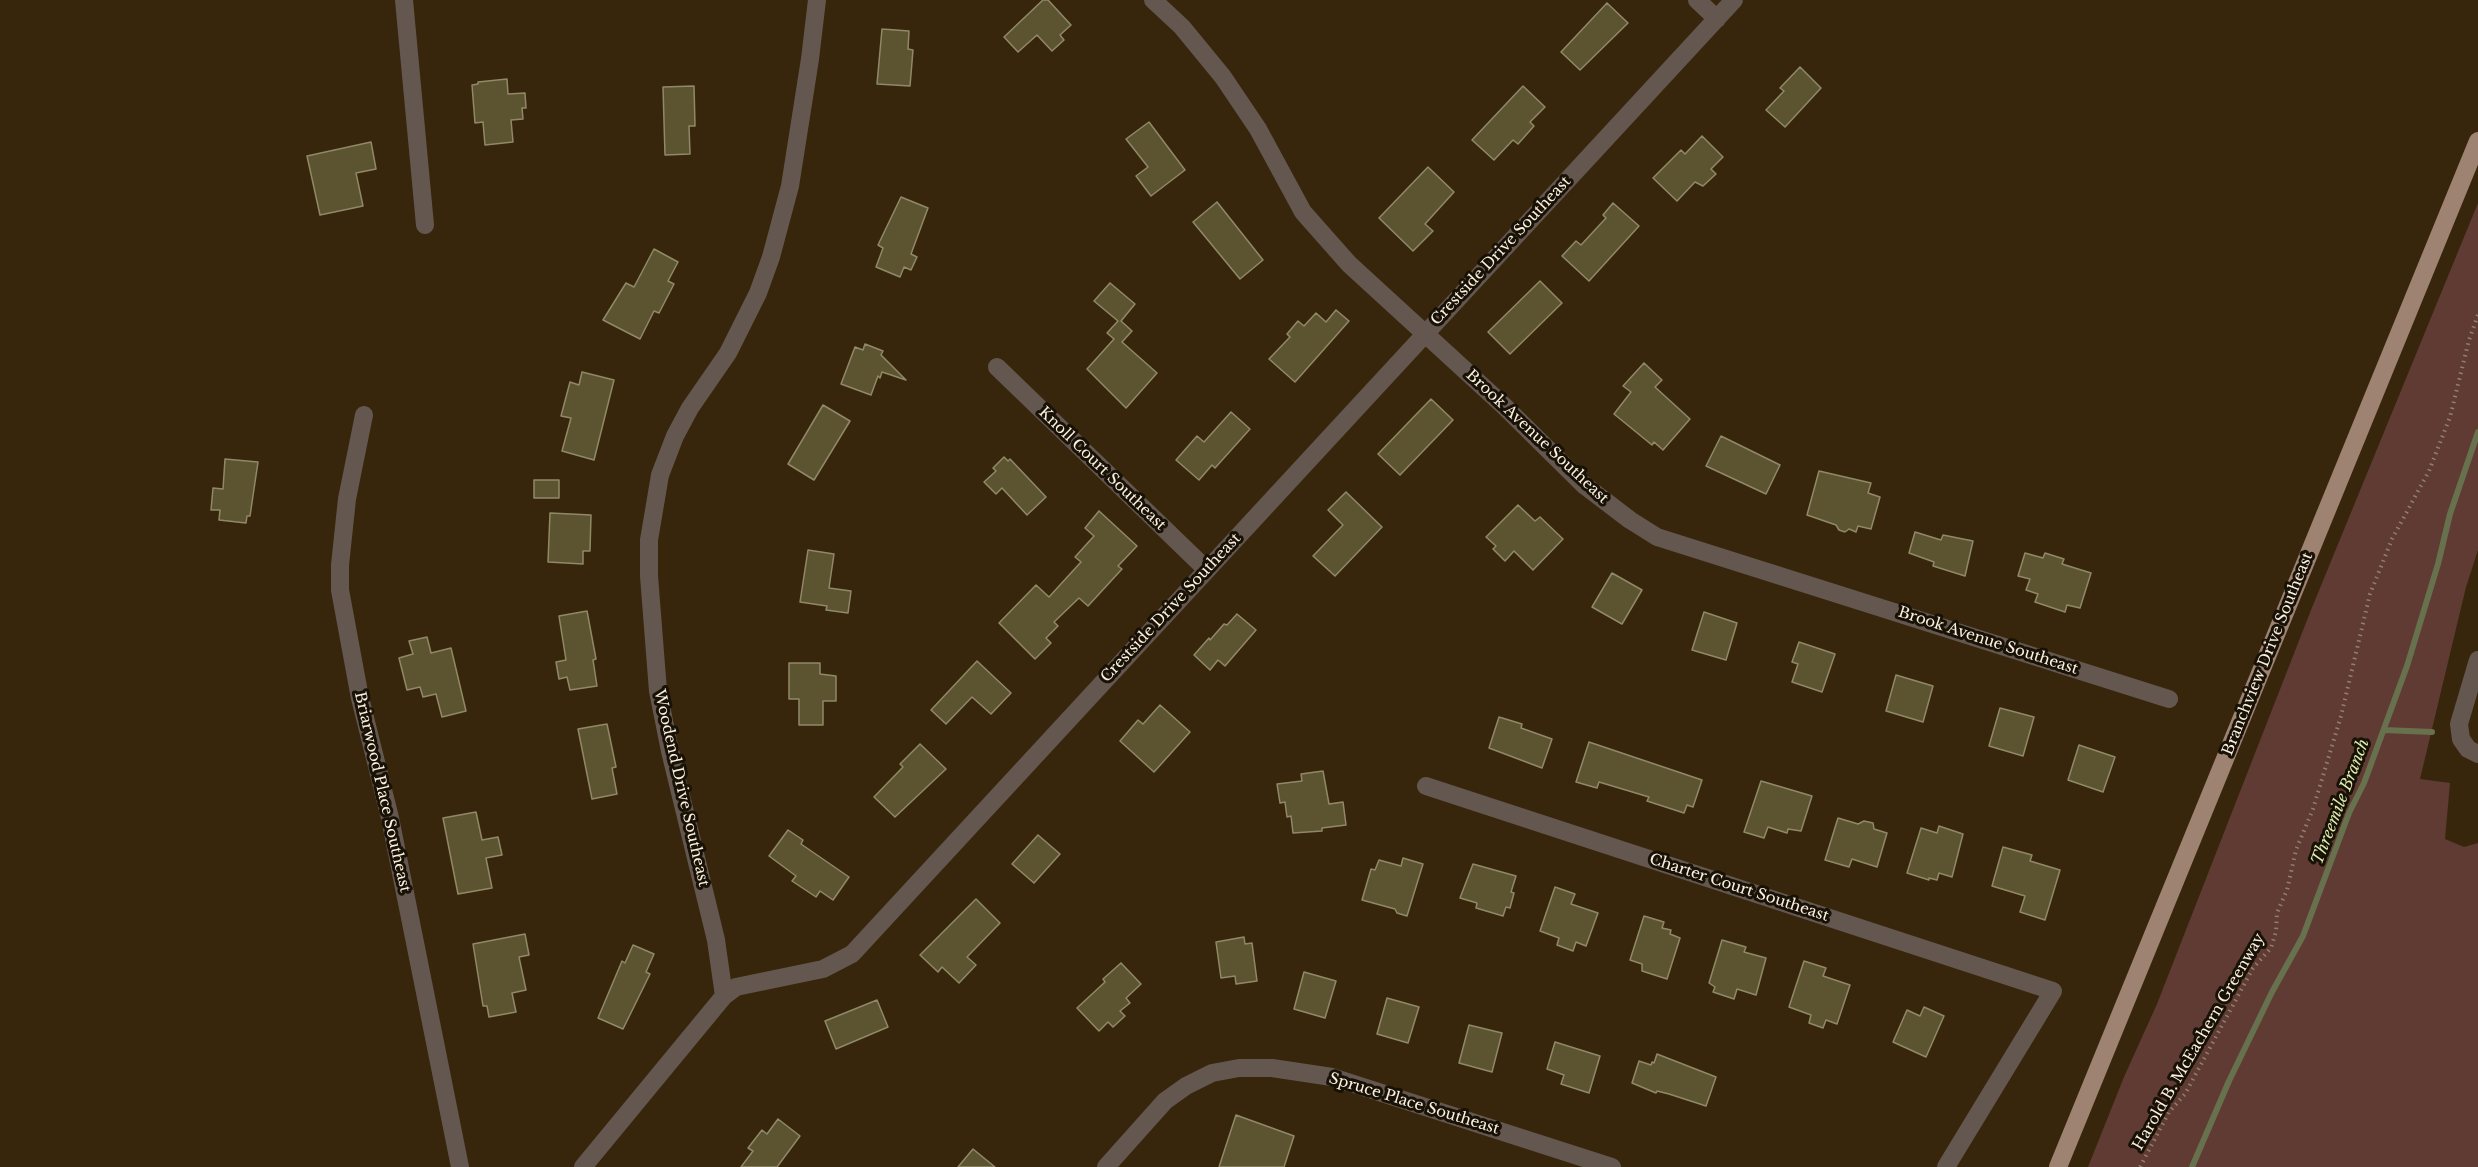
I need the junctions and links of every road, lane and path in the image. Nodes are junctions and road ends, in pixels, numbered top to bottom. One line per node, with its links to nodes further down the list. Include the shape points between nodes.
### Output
1 (404, 0): 8 (street)
2 (817, 0): 18 (street, Woodend Drive Southeast, via 790,186 771,257 728,353 675,436 660,475 649,540 658,692 716,940)
3 (1153, 0): 10 (street, Brook Avenue Southeast, via 1182,27 1223,77 1258,129 1303,212 1349,264)
4 (1696, 0): 6 (street)
5 (1734, 0): 6 (street, Crestside Drive Southeast)
6 (1717, 19): 10 (street, Crestside Drive Southeast)
7 (2478, 141): 24 (main road, Branchview Drive Southeast)
8 (425, 225)
9 (2478, 315): 25 (path, Harold B. McEachern Greenway, via 2450,417 2370,594 2341,716 2313,809 2296,850 2271,948 2253,968 2185,1094 2169,1112)
10 (1424, 334): 13 (street, Crestside Drive Southeast); 15 (street, Brook Avenue Southeast, via 1584,485 1657,537)
11 (997, 367): 13 (street, Knoll Court Southeast)
12 (364, 415): 19 (street, Briarwood Place Southeast, via 347,499 340,590)
13 (1206, 570): 18 (street, Crestside Drive Southeast, via 852,954 823,969 736,987)
14 (2478, 660): 16 (street, via 2459,724 2461,739)
15 (2169, 699)
16 (2478, 754)
17 (1426, 786): 23 (street, Charter Court Southeast, via 2053,991)
18 (724, 996): 20 (street, Crestside Drive Southeast)
19 (460, 1167)
20 (583, 1167)
21 (1106, 1167): 22 (street, Spruce Place Southeast, via 1165,1101 1212,1073 1239,1068 1272,1068 1332,1077)
22 (1612, 1167)
23 (1946, 1167)
24 (2058, 1167)
25 (2140, 1167)

